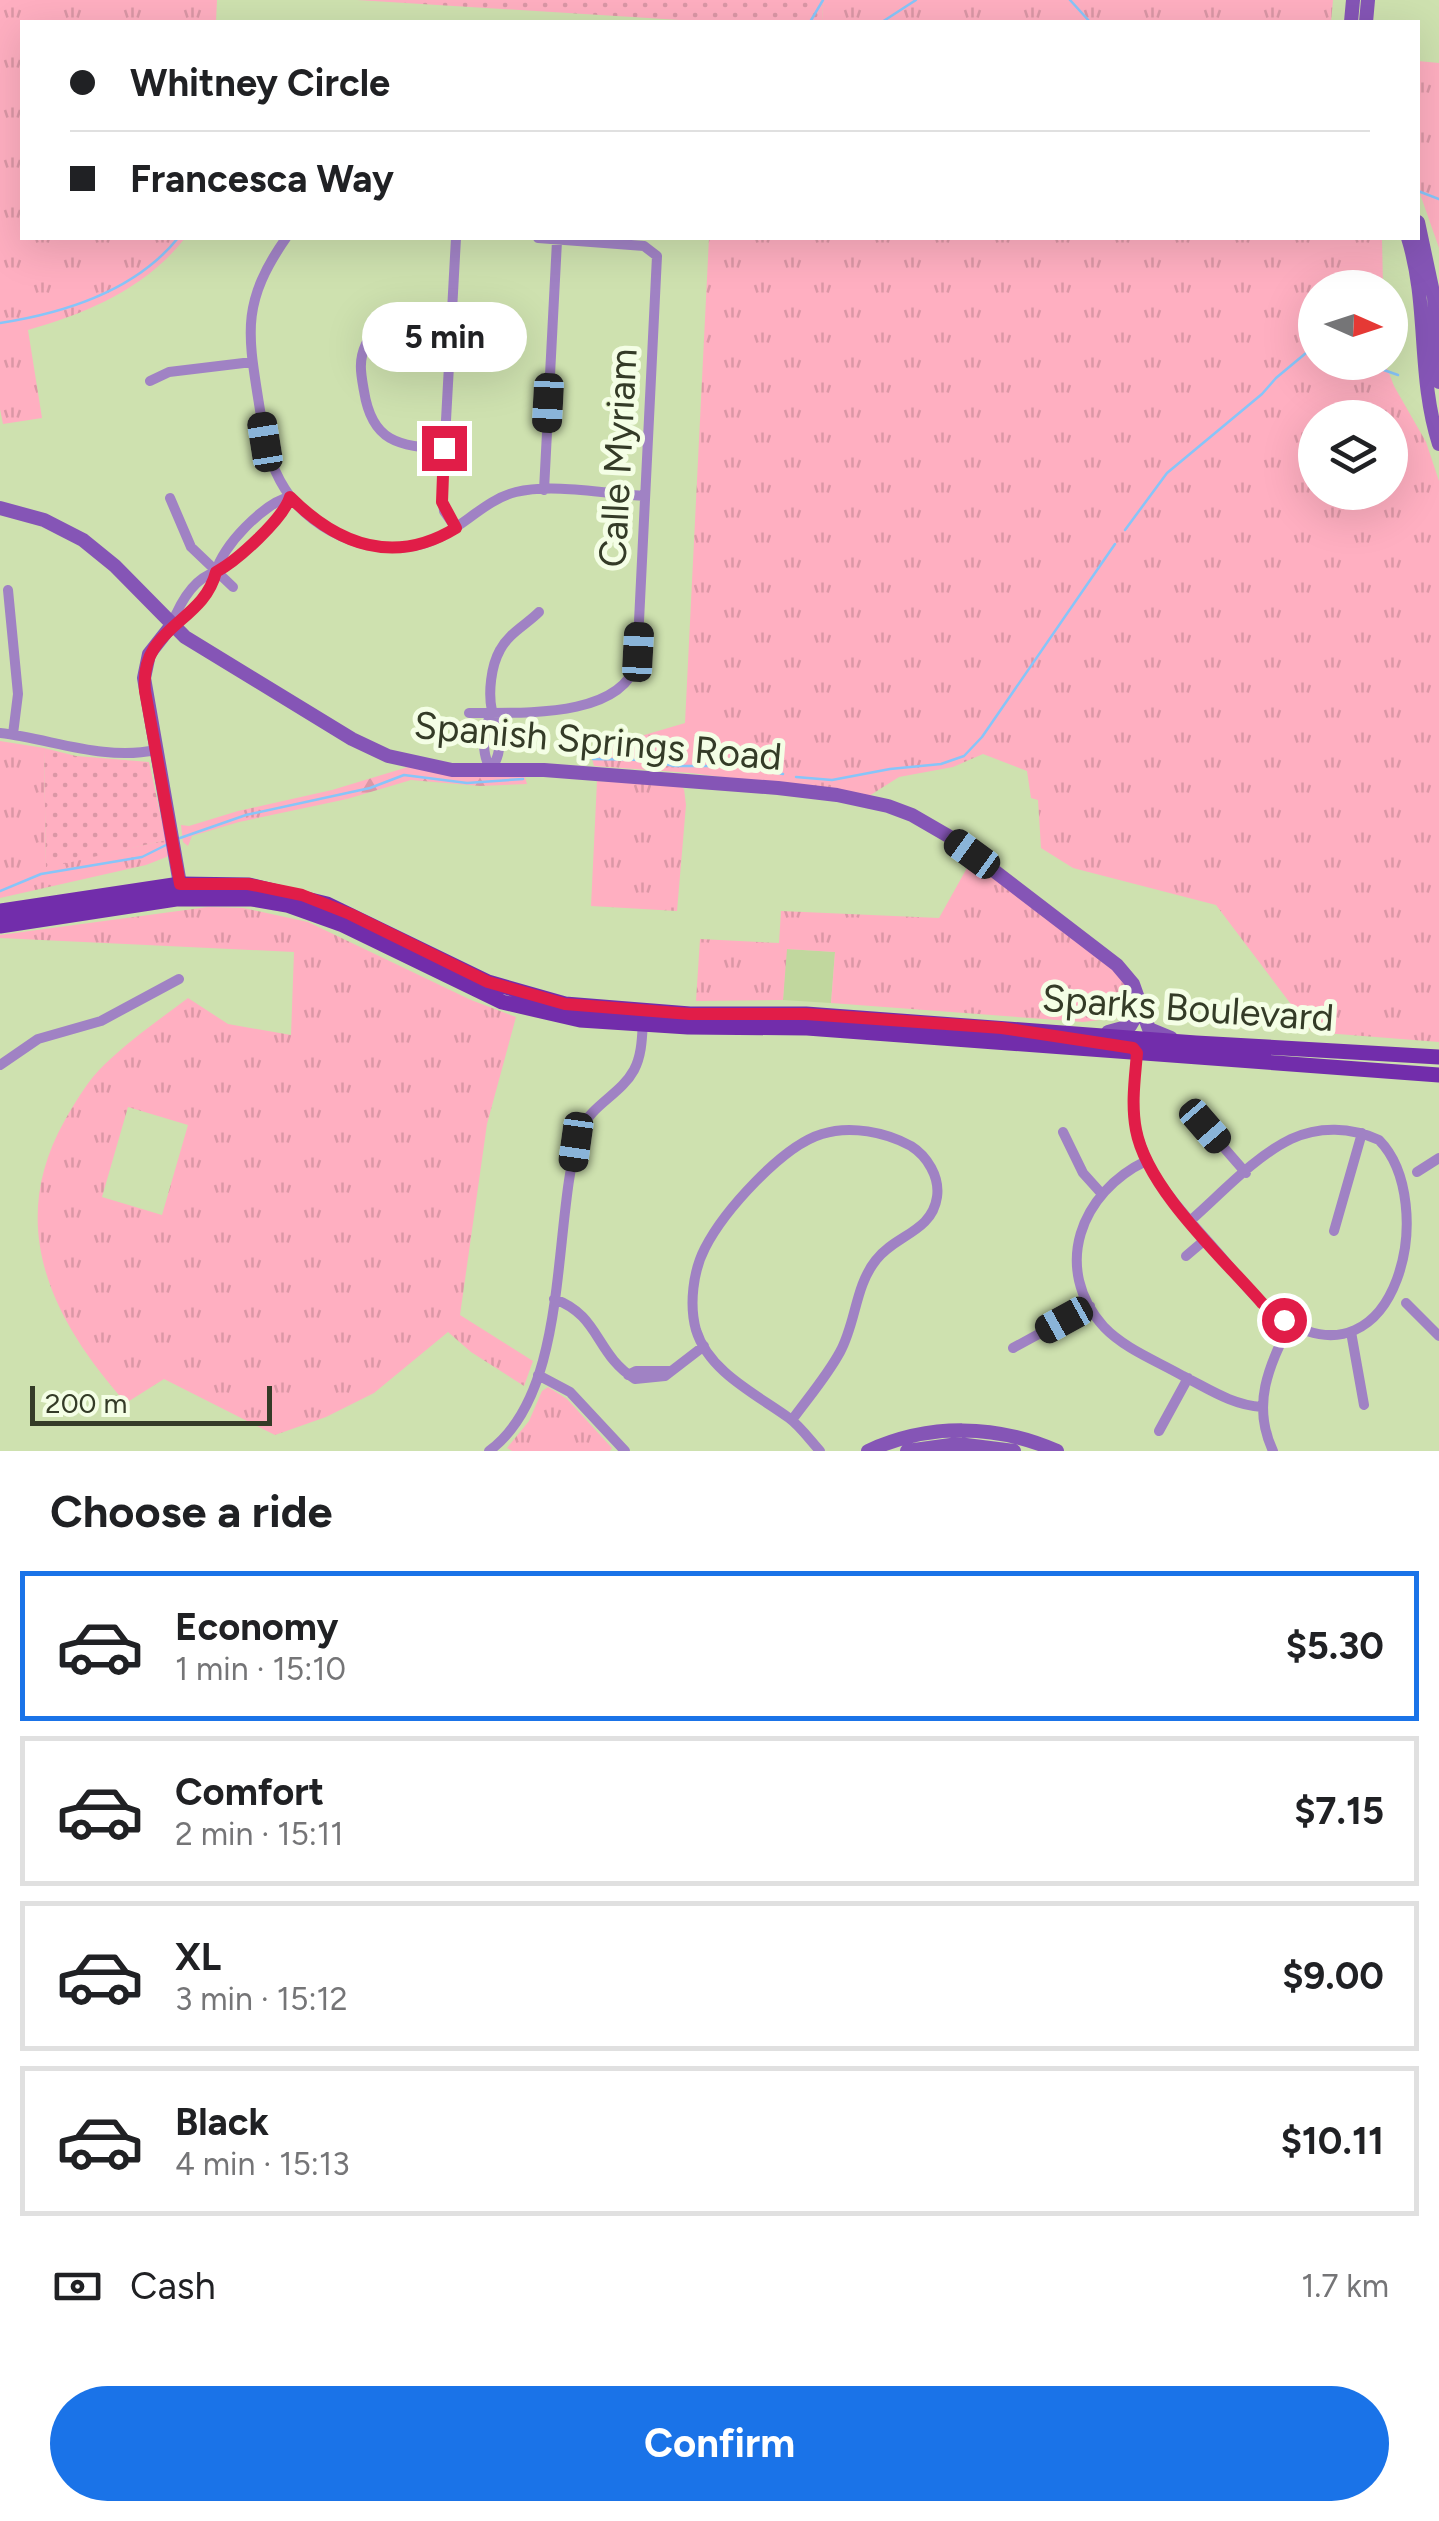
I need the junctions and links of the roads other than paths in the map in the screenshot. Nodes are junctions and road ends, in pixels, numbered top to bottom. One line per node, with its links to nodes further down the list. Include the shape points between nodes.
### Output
1 (1420, 231): 10 (street, via 1434,296)
2 (285, 240): 8 (street, via 254,297)
3 (456, 240): 12 (street)
4 (551, 240): 6 (street)
5 (1408, 240): 11 (street)
6 (557, 241): 13 (street); 14 (street, Calle Myriam, via 654,250)
7 (366, 344): 12 (street, via 360,368 374,425 404,445)
8 (252, 362): 9 (street, via 162,373); 15 (street, via 268,455)
9 (150, 381)
10 (1439, 382)
11 (1439, 444)
12 (444, 448): 18 (street, via 442,502)
13 (544, 490): 14 (street); 18 (street, via 499,499)
14 (645, 496): 25 (street, Calle Myriam, via 638,652 629,680 607,696 550,712)
15 (290, 497): 18 (street, via 339,534 376,547 422,544); 19 (street, via 256,519 223,554)
16 (170, 498): 19 (street, via 185,537)
17 (0, 508): 23 (street, Spanish Springs Road, via 82,540)
18 (456, 528)
19 (216, 572): 20 (street); 23 (street, via 198,582)
20 (234, 588)
21 (8, 590): 27 (street, via 18,694)
22 (539, 612): 25 (street, via 500,649)
23 (171, 626): 28 (street, via 145,670); 29 (street, Spanish Springs Road, via 366,746 432,768)
24 (469, 713): 25 (street, Calle Myriam)
25 (492, 713): 29 (street, via 499,755)
26 (0, 733): 27 (street)
27 (13, 734): 28 (street, via 74,749)
28 (156, 750): 30 (street)
29 (491, 770): 36 (street, Spanish Springs Road, via 778,788 912,814 1097,949 1127,975)
30 (180, 884): 31 (main road); 32 (main road, Sparks Boulevard); 33 (main road, via 174,892); 37 (main road, Sparks Boulevard, via 248,884 302,895 520,994)
31 (229, 898): 33 (main road, Sparks Boulevard, via 176,899); 37 (main road, Sparks Boulevard, via 315,914 526,1010 580,1020)
32 (0, 912)
33 (49, 919): 34 (main road, Sparks Boulevard)
34 (0, 926)
35 (179, 980): 44 (street, via 101,1022 38,1039)
36 (1137, 998): 39 (street, via 1130,1026); 40 (street, Spanish Springs Road, via 1149,1029)
37 (644, 1018): 38 (main road, Sparks Boulevard, via 806,1014); 42 (main road, Sparks Boulevard); 60 (street, via 631,1075 593,1108 580,1130)
38 (1002, 1028): 39 (main road, Sparks Boulevard); 42 (main road, via 1127,1046)
39 (1088, 1034): 40 (main road, Sparks Boulevard)
40 (1192, 1043): 41 (main road, Sparks Boulevard)
41 (1280, 1047): 42 (main road, via 1146,1047); 43 (main road, Sparks Boulevard)
42 (1137, 1053): 45 (main road, Sparks Boulevard); 50 (street, via 1134,1118)
43 (1439, 1057)
44 (0, 1065)
45 (1435, 1075)
46 (1205, 1126): 52 (street)
47 (1063, 1132): 54 (street, via 1083,1173)
48 (1362, 1134): 51 (street, via 1386,1144); 52 (street, via 1304,1134); 56 (street)
49 (1439, 1158): 51 (street)
50 (1146, 1161): 54 (street); 55 (street)
51 (1417, 1172): 53 (street)
52 (1246, 1173): 55 (street)
53 (1426, 1187)
54 (1101, 1192): 62 (street, via 1078,1242 1078,1270)
55 (1190, 1220): 57 (street)
56 (1334, 1232)
57 (1206, 1239): 58 (street); 63 (street, via 1262,1303)
58 (1186, 1256)
59 (1416, 1293): 61 (street)
60 (554, 1299): 66 (street, via 586,1316 612,1362 635,1379 665,1376); 68 (street)
61 (1406, 1304): 64 (street); 65 (street)
62 (1090, 1306): 67 (street); 69 (street, via 1113,1335)
63 (1290, 1323): 64 (street); 71 (street, via 1269,1367)
64 (1351, 1332): 70 (street)
65 (1439, 1336)
66 (704, 1346): 72 (street, via 748,1392); 72 (street, via 693,1310 705,1248 784,1154 818,1134 856,1130 898,1138 922,1153 936,1176 933,1211 873,1262 841,1350)
67 (1013, 1348)
68 (538, 1375): 74 (street, via 518,1422); 75 (street, via 570,1392)
69 (1188, 1378): 71 (street, via 1238,1404); 73 (street)
70 (1364, 1405)
71 (1262, 1407): 81 (street)
72 (792, 1420): 76 (street)
73 (1159, 1431)
74 (489, 1451)
75 (626, 1451)
76 (820, 1451)
77 (868, 1451): 80 (street, via 948,1430 1020,1437)
78 (907, 1451): 79 (street, via 958,1444)
79 (1014, 1451)
80 (1057, 1451)
81 (1273, 1451)

